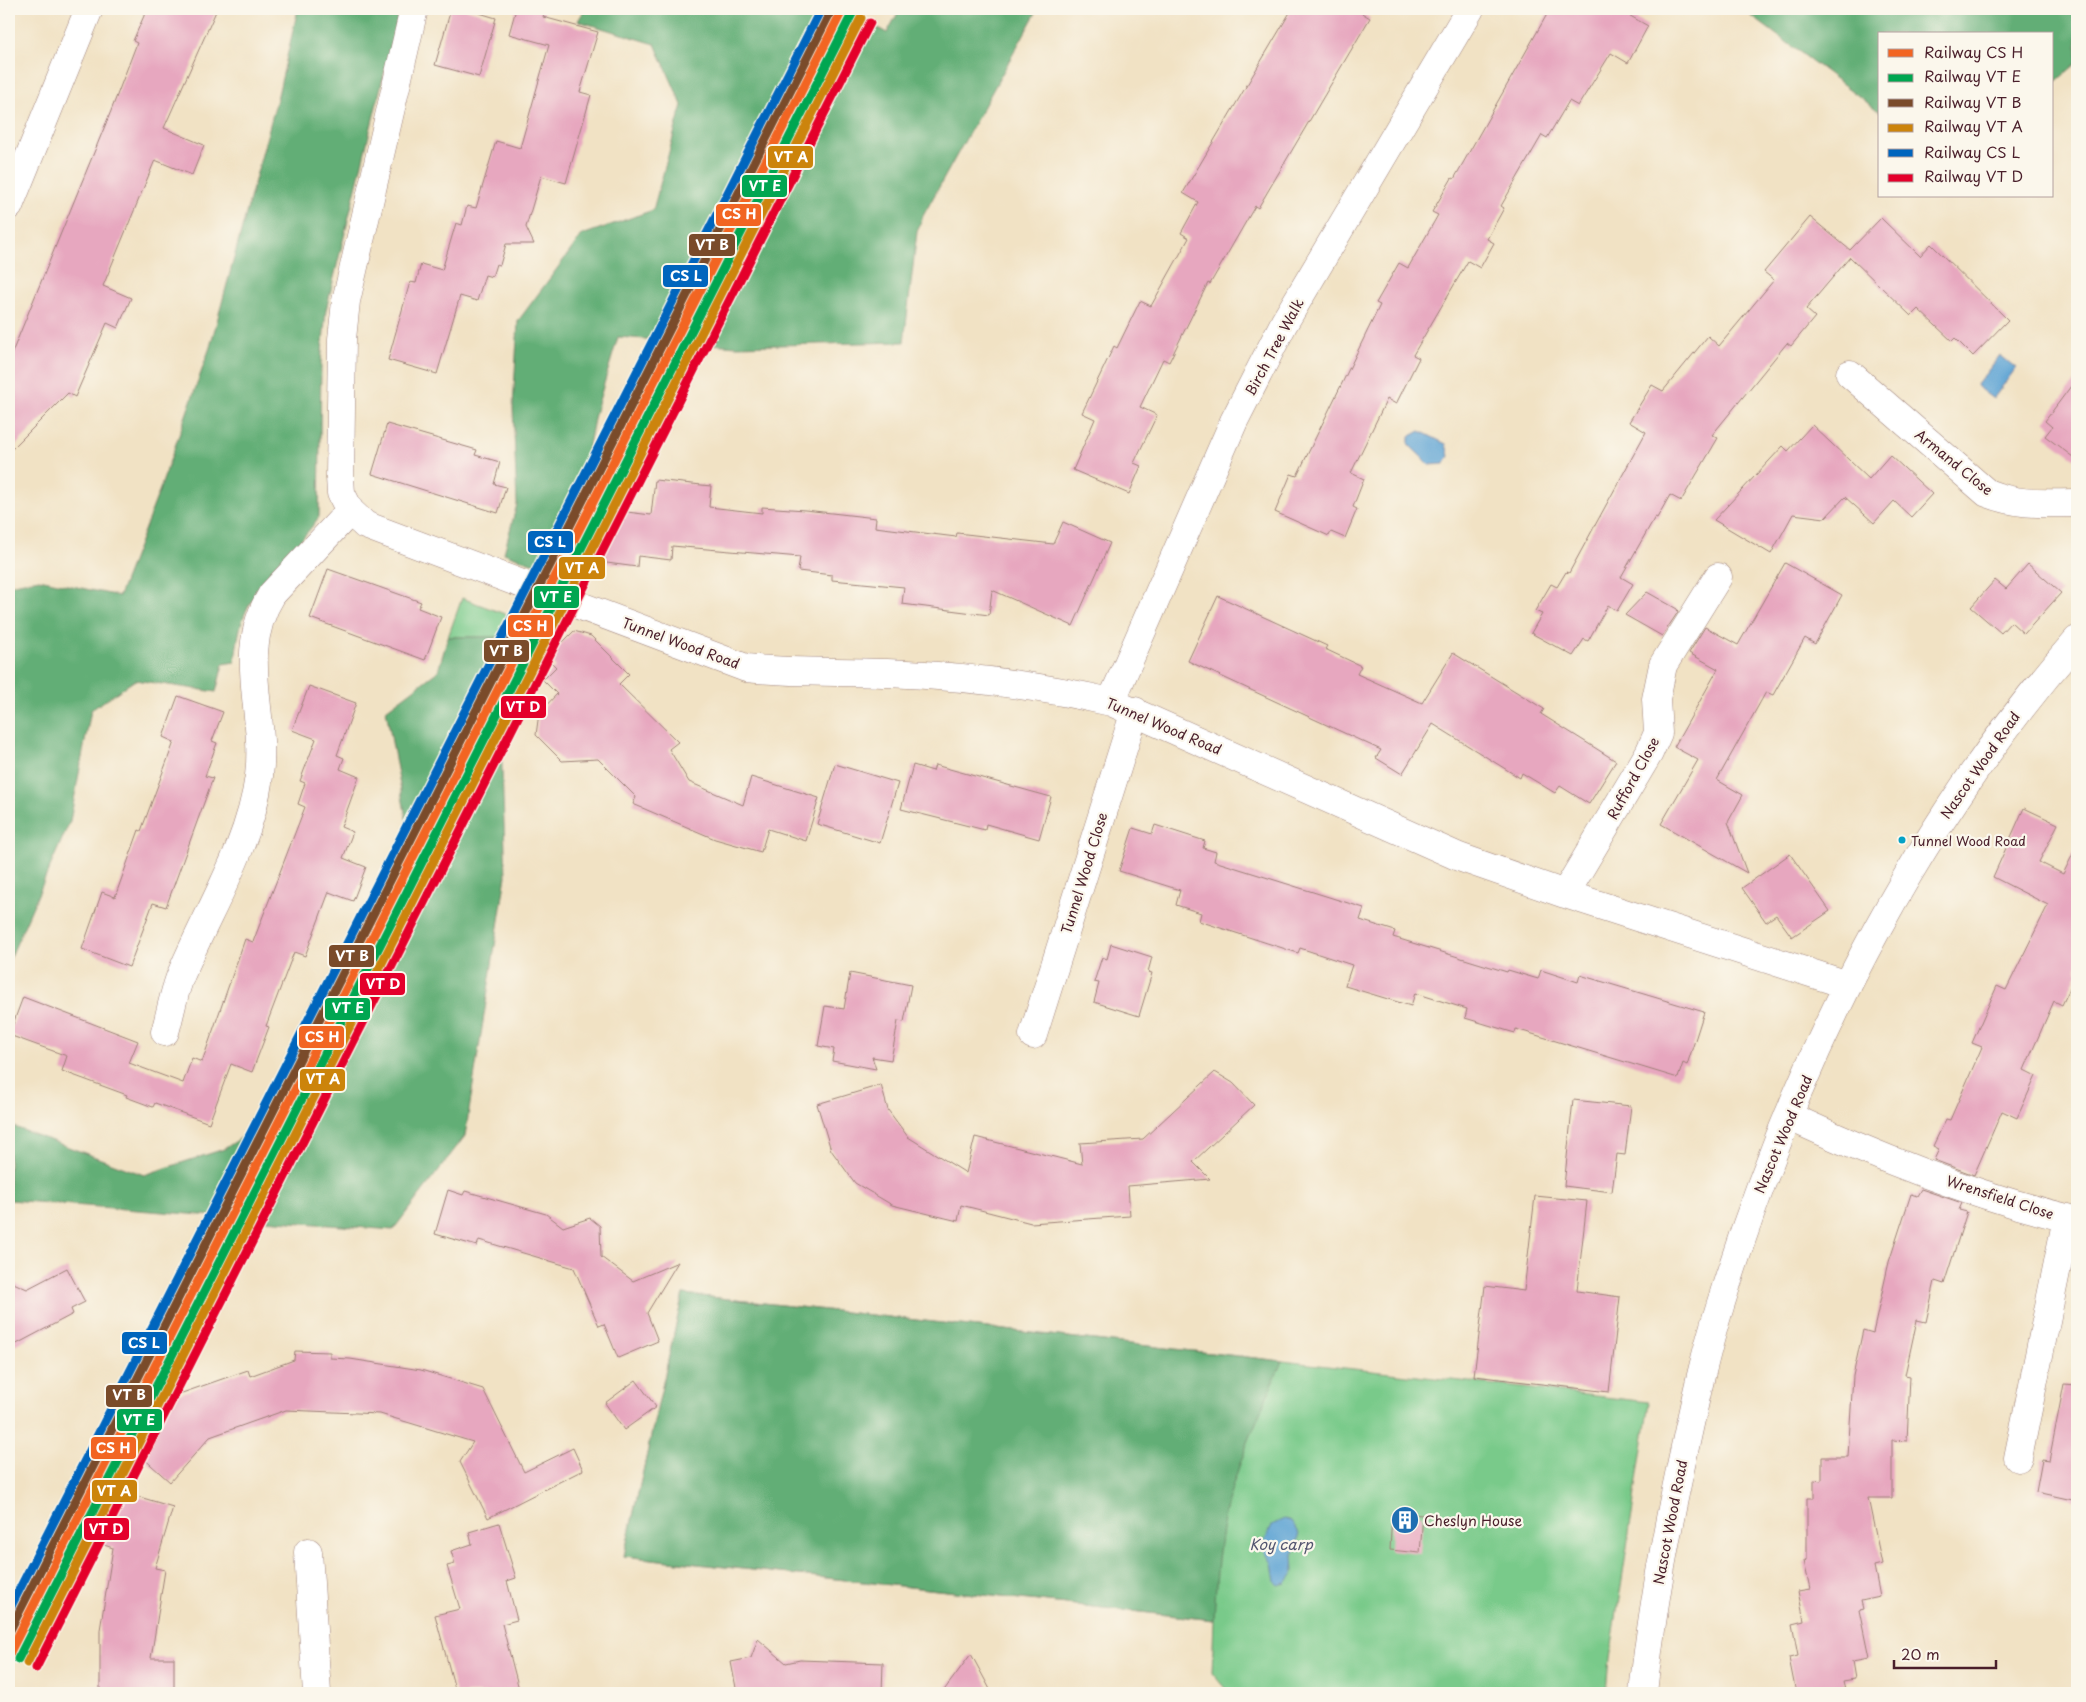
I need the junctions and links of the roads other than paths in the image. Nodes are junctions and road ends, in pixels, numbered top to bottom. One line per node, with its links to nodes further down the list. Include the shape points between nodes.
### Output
1 (89, 9): 4 (street)
2 (414, 9): 7 (street, via 346,301 340,478 341,493)
3 (1470, 9): 10 (street, Birch Tree Walk, via 1284,323 1234,421)
4 (9, 206)
5 (1850, 374): 6 (street, Armand Close, via 1987,493 2030,504)
6 (2077, 503)
7 (350, 512): 10 (street, Tunnel Wood Road, via 365,525 746,668 779,672 888,673 997,682 1057,689); 13 (street, via 272,594 263,608 256,628 252,662 260,753 254,798 235,858 181,972)
8 (1718, 577): 11 (street, Rufford Close, via 1663,664 1656,699 1658,733 1649,752)
9 (2077, 640): 12 (street, Nascot Wood Road, via 2034,691 1940,820)
10 (1123, 707): 11 (street, Tunnel Wood Road, via 1459,857); 14 (street, Tunnel Wood Close)
11 (1565, 894): 12 (street, Tunnel Wood Road)
12 (1848, 985): 15 (street, Nascot Wood Road)
13 (165, 1032)
14 (1033, 1035)
15 (1788, 1116): 16 (street, Wrensfield Close, via 1873,1154 2024,1207 2067,1218); 19 (street, Nascot Wood Road, via 1752,1208 1719,1309 1693,1412 1664,1547)
16 (2018, 1458)
17 (308, 1552): 18 (street)
18 (317, 1693)
19 (1643, 1693)

